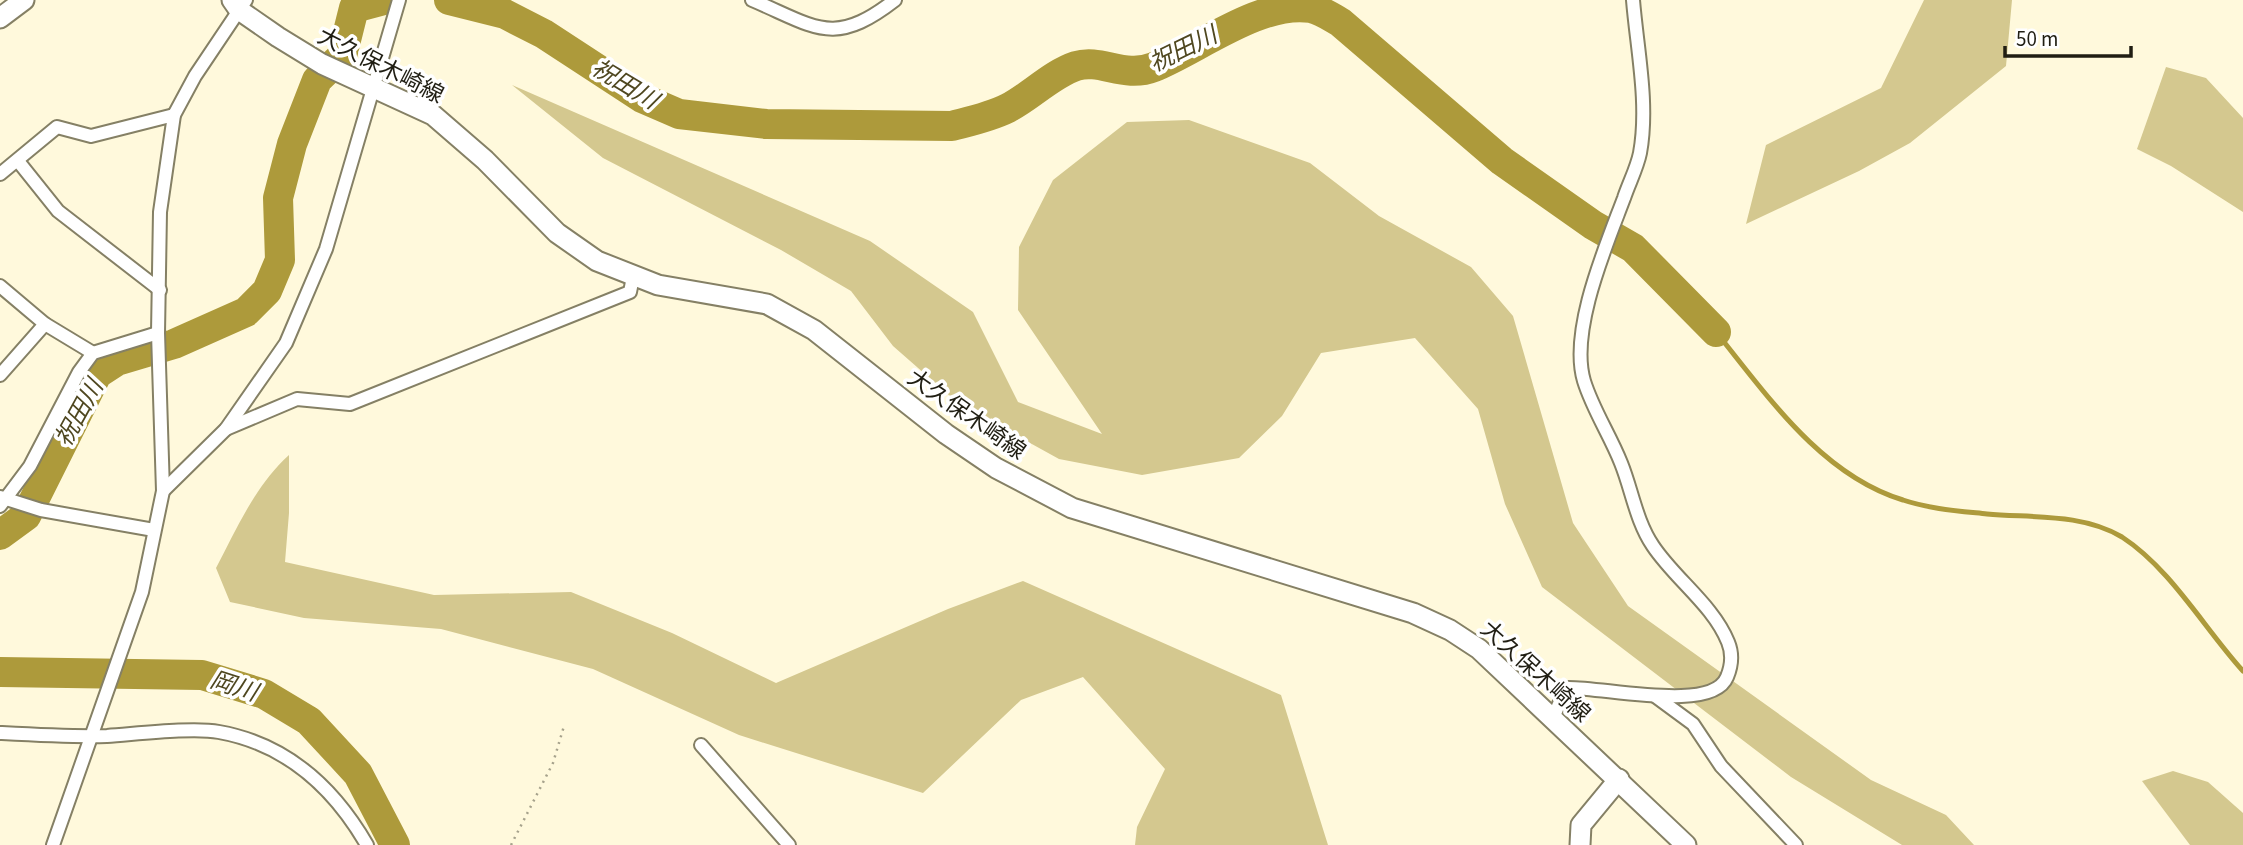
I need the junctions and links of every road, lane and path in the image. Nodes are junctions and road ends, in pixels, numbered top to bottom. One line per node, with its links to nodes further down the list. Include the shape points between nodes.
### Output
1 (24, 0): 7 (main road)
2 (752, 0): 3 (street, via 822,30 843,30 870,19)
3 (895, 0)
4 (1633, 0): 23 (street, via 1643,114 1640,154 1587,303 1579,356 1583,379 1621,462 1639,520 1652,544 1719,624 1731,654 1728,676 1714,692)
5 (239, 3): 8 (main road, 大久保木崎線, via 330,68); 9 (street)
6 (398, 4): 8 (street)
7 (0, 18)
8 (374, 86): 12 (main road, 大久保木崎線, via 433,114 557,233 597,261); 19 (street, via 326,248 286,343)
9 (174, 115): 10 (street, via 91,136 57,127); 14 (street, via 160,212)
10 (18, 161): 11 (street); 14 (street, via 58,211)
11 (0, 174)
12 (633, 277): 19 (street, via 629,292 350,404 297,399); 24 (main road, 大久保木崎線, via 767,304 814,330 996,468 1072,508 1413,613 1450,630 1479,649)
13 (0, 286): 15 (street)
14 (160, 290): 16 (street)
15 (45, 324): 17 (street); 18 (street)
16 (158, 333): 17 (street); 20 (street)
17 (93, 353): 21 (street, via 30,466)
18 (0, 375)
19 (226, 429): 20 (street)
20 (163, 491): 22 (street)
21 (2, 501): 22 (street)
22 (154, 530): 27 (street, via 142,592)
23 (1654, 696): 24 (street, via 1566,688); 36 (street, via 1693,724 1721,766)
24 (1553, 718): 29 (main road, 大久保木崎線)
25 (564, 726): 32 (path, via 553,764)
26 (0, 733): 27 (street)
27 (89, 736): 30 (street); 31 (street, via 218,732 273,748 318,781 347,811)
28 (701, 745): 33 (street)
29 (1619, 779): 34 (main road, via 1581,825); 35 (main road, 大久保木崎線)
30 (53, 845)
31 (366, 845)
32 (511, 845)
33 (789, 845)
34 (1580, 845)
35 (1686, 845)
36 (1796, 845)

